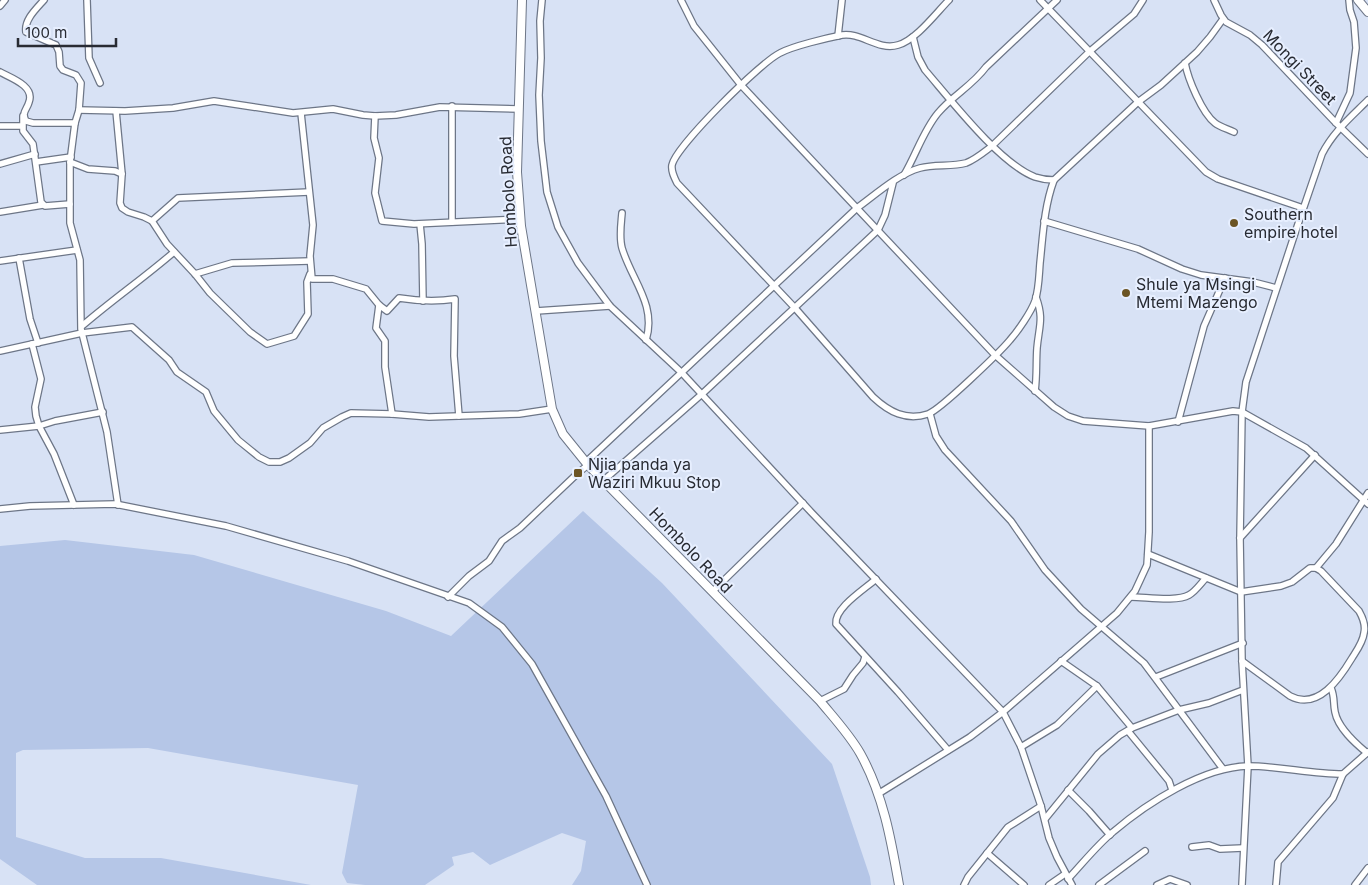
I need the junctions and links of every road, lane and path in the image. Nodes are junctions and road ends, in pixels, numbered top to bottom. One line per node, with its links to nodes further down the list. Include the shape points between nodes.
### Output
1 (5, 0): 15 (street)
2 (44, 0): 31 (street, via 27,21 26,32 56,45 60,66 76,75 80,83)
3 (87, 0): 24 (street, via 89,58)
4 (522, 0): 30 (street, Hombolo Road)
5 (542, 0): 77 (street, via 539,95 547,192 566,242)
6 (681, 0): 25 (street, via 694,26)
7 (842, 0): 19 (street)
8 (949, 0): 20 (street)
9 (1040, 0): 16 (street)
10 (1057, 0): 16 (street)
11 (1143, 0): 21 (street, via 1134,14)
12 (1214, 0): 18 (street)
13 (1348, 0): 37 (street, via 1356,48 1350,93)
14 (1358, 0): 17 (street)
15 (0, 6)
16 (1048, 8): 21 (street); 26 (street, via 979,77)
17 (1368, 12)
18 (1223, 19): 22 (street, via 1210,38); 37 (street, Mongi Street, via 1262,45)
19 (838, 36): 20 (street, via 852,36 888,46); 25 (street, via 780,52 764,62)
20 (914, 37): 26 (street, via 918,57 925,70)
21 (1089, 52): 28 (street); 41 (street)
22 (1185, 63): 28 (street); 40 (street, via 1188,79 1210,118)
23 (0, 72): 34 (street, via 21,83 30,94)
24 (100, 83)
25 (741, 85): 54 (street); 72 (street, via 676,154 672,171 677,183)
26 (950, 100): 41 (street); 48 (street, via 932,122)
27 (1368, 100): 37 (street)
28 (1138, 102): 49 (street); 55 (street, via 1206,172)
29 (452, 106): 30 (street); 35 (street); 61 (street)
30 (519, 109): 58 (street, Hombolo Road)
31 (79, 110): 32 (street); 36 (street)
32 (116, 111): 33 (street, via 214,101); 47 (street)
33 (301, 113): 35 (street, via 332,109); 51 (street)
34 (23, 116): 36 (street, via 33,124); 39 (street)
35 (375, 116): 62 (street, via 374,138 379,158 375,193 382,221)
36 (75, 123): 44 (street)
37 (1338, 125): 43 (street, Mongi Street); 55 (street, via 1322,154)
38 (0, 126): 39 (street)
39 (22, 126): 42 (street)
40 (1234, 132)
41 (992, 146): 48 (street, via 966,163 921,168); 49 (street, via 1025,172)
42 (35, 154): 45 (street); 46 (street)
43 (1368, 154)
44 (71, 159): 45 (street); 47 (street, via 88,169); 52 (street)
45 (36, 162): 53 (street)
46 (0, 164)
47 (122, 174): 59 (street, via 122,208)
48 (904, 176): 50 (street)
49 (1054, 180): 60 (street)
50 (893, 183): 54 (street); 63 (street)
51 (309, 192): 59 (street, via 178,198); 68 (street, via 313,225)
52 (70, 204): 53 (street); 64 (street, via 72,232)
53 (43, 205): 56 (street)
54 (857, 208): 63 (street); 72 (street)
55 (1303, 208): 73 (street)
56 (0, 212)
57 (622, 213): 82 (street, via 620,240 642,291 648,326)
58 (520, 219): 61 (street); 79 (street, Hombolo Road)
59 (152, 221): 65 (street)
60 (1044, 221): 71 (street, via 1138,249 1201,275); 74 (street)
61 (452, 222): 62 (street)
62 (420, 224): 75 (street)
63 (878, 230): 78 (street); 85 (street)
64 (78, 250): 66 (street); 80 (street)
65 (174, 252): 70 (street); 80 (street)
66 (19, 258): 67 (street); 83 (street)
67 (0, 261)
68 (310, 262): 69 (street); 70 (street, via 232,263)
69 (310, 272): 70 (street, via 307,282 308,314 294,336 267,344 210,294); 76 (street, via 314,280 333,279 366,289)
70 (195, 274)
71 (1225, 278): 73 (street); 95 (street, via 1204,326)
72 (774, 286): 78 (street); 86 (street)
73 (1276, 288): 91 (street, via 1246,382)
74 (1036, 296): 85 (street, via 1011,339); 87 (street, via 1041,321)
75 (423, 302): 76 (street, via 399,298 387,311); 94 (street, via 454,299)
76 (379, 305): 92 (street, via 376,328 385,341)
77 (610, 306): 79 (street); 82 (street)
78 (795, 308): 88 (street); 93 (street, via 883,407 897,415)
79 (536, 311): 89 (street, Hombolo Road)
80 (82, 326): 81 (street)
81 (82, 333): 83 (street); 90 (street); 92 (street, via 132,327 177,372 206,392 214,411 238,440 269,462 289,458 310,443 323,428 351,413)
82 (646, 340): 86 (street)
83 (35, 344): 84 (street); 96 (street, via 41,373 35,412)
84 (0, 351)
85 (995, 355): 87 (street); 93 (street)
86 (682, 373): 88 (street); 100 (street)
87 (1035, 391): 97 (street, via 1074,419)
88 (702, 394): 101 (street); 104 (street)
89 (552, 409): 94 (street, via 519,414); 100 (street, Hombolo Road, via 563,434)
90 (103, 412): 96 (street); 106 (street)
91 (1242, 412): 95 (street); 99 (street); 108 (street)
92 (392, 414): 94 (street)
93 (930, 414): 117 (street, via 936,436 946,450 1011,521 1045,570 1081,609)
94 (458, 416)
95 (1178, 422): 97 (street)
96 (39, 426): 98 (street); 105 (street)
97 (1148, 426): 109 (street)
98 (0, 430)
99 (1314, 455): 103 (street); 108 (street)
100 (587, 463): 101 (street, Hombolo Road); 115 (street, via 520,528 502,541 490,561)
101 (604, 480): 113 (street, Hombolo Road)
102 (1368, 492): 103 (street)
103 (1365, 501): 110 (street)
104 (803, 503): 112 (street); 113 (street)
105 (74, 505): 106 (street); 107 (street)
106 (118, 505): 115 (street, via 226,526 348,561)
107 (0, 509)
108 (1240, 538): 114 (street)
109 (1148, 554): 111 (street); 116 (street, via 1147,565)
110 (1316, 568): 114 (street, via 1310,568 1281,586); 124 (street, via 1359,611 1364,623 1359,646)
111 (1206, 578): 114 (street); 116 (street, via 1184,597)
112 (876, 579): 119 (street, via 846,604 835,620); 128 (street)
113 (713, 591): 126 (street, Hombolo Road)
114 (1241, 592): 118 (street)
115 (448, 597): 148 (street, via 469,603 502,627 532,664 606,796)
116 (1131, 597): 117 (street)
117 (1102, 626): 120 (street); 122 (street)
118 (1243, 643): 121 (street); 122 (street)
119 (865, 657): 126 (street, via 844,689); 131 (street)
120 (1062, 661): 123 (street); 128 (street)
121 (1242, 661): 124 (street, via 1296,700 1308,700); 125 (street)
122 (1156, 677): 127 (street)
123 (1097, 686): 129 (street); 130 (street, via 1056,725)
124 (1331, 688): 132 (street, via 1336,716 1354,743)
125 (1244, 690): 127 (street); 133 (street)
126 (820, 701): 138 (street, Hombolo Road, via 859,752)
127 (1179, 710): 129 (street); 134 (street)
128 (1003, 712): 130 (street); 131 (street)
129 (1130, 729): 136 (street, via 1098,754); 137 (street, via 1170,781)
130 (1021, 747): 139 (street)
131 (948, 750): 138 (street)
132 (1367, 753): 135 (street)
133 (1248, 766): 134 (street); 135 (street); 143 (street)
134 (1223, 770): 137 (street)
135 (1343, 774): 158 (street, via 1332,798 1278,862)
136 (1068, 790): 140 (street); 141 (street)
137 (1172, 790): 141 (street)
138 (878, 794): 149 (street, Hombolo Road)
139 (1041, 806): 140 (street); 145 (street, via 1008,827)
140 (1045, 819): 147 (street, via 1049,838)
141 (1110, 835): 147 (street)
142 (1192, 847): 143 (street)
143 (1243, 848): 157 (street)
144 (1146, 851): 154 (street)
145 (987, 852): 150 (street); 151 (street)
146 (1368, 868): 159 (street)
147 (1066, 876): 152 (street); 153 (street)
148 (647, 885)
149 (899, 885)
150 (964, 885)
151 (1024, 885)
152 (1049, 885)
153 (1072, 885)
154 (1099, 885)
155 (1157, 885): 156 (street, via 1170,879)
156 (1187, 885)
157 (1242, 885)
158 (1276, 885)
159 (1355, 885)

